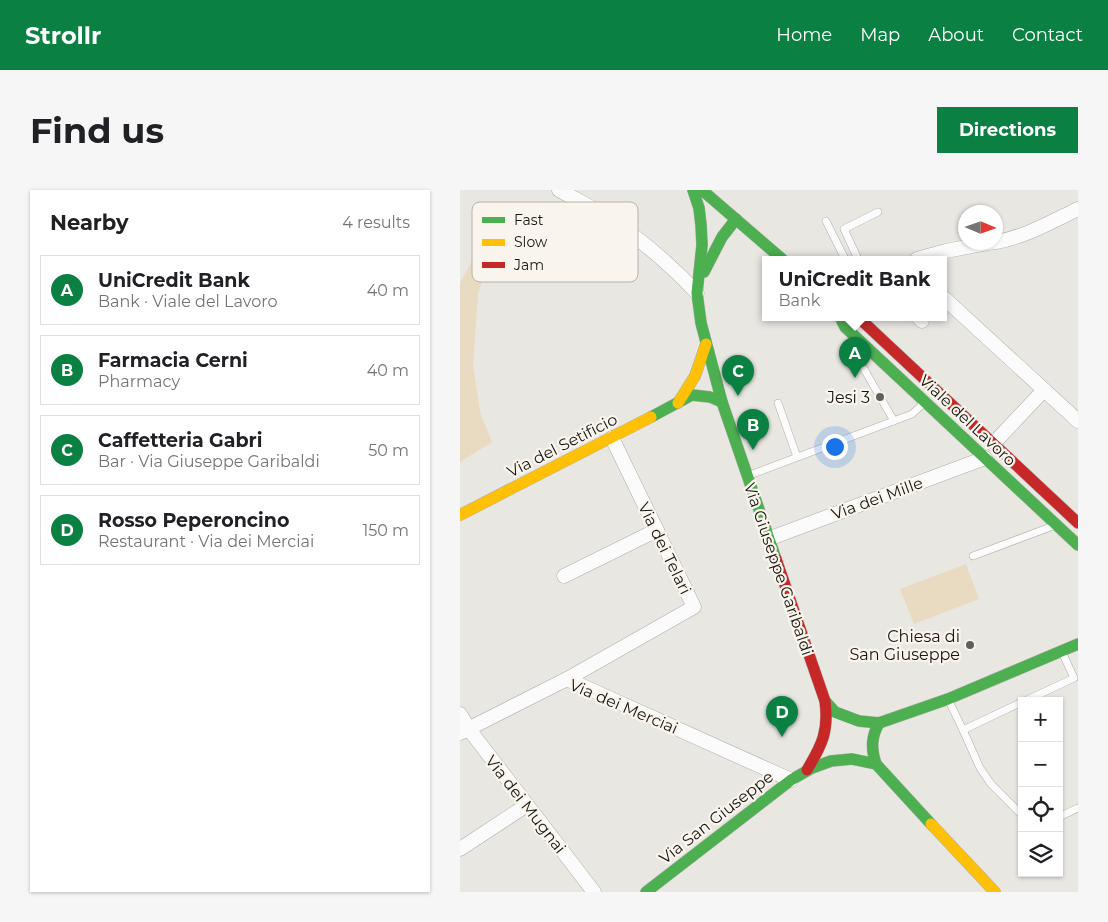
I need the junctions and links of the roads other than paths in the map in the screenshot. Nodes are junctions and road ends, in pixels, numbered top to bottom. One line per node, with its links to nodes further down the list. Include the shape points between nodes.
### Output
1 (559, 190): 4 (street)
2 (693, 190): 16 (main road, via 701,225)
3 (702, 190): 7 (main road)
4 (580, 202)
5 (1078, 209): 10 (street, via 1031,232)
6 (878, 212): 14 (lane, via 844,229)
7 (736, 219): 12 (main road); 18 (main road, via 714,250)
8 (826, 221): 13 (lane)
9 (638, 240): 17 (street)
10 (1003, 240)
11 (958, 249): 15 (street)
12 (779, 256)
13 (844, 256)
14 (857, 256)
15 (928, 256)
16 (700, 261): 17 (street, via 689,270); 18 (main road)
17 (677, 272): 18 (street)
18 (697, 293): 22 (main road, Via Giuseppe Garibaldi)
19 (947, 301): 24 (street)
20 (842, 321): 26 (main road, Viale del Lavoro)
21 (862, 321): 32 (main road, Viale del Lavoro)
22 (706, 344): 25 (main road, Via Giuseppe Garibaldi); 27 (main road, Via del Setificio, via 695,376)
23 (864, 369): 29 (lane)
24 (1044, 390): 30 (street); 32 (street)
25 (722, 402): 27 (main road, Via del Setificio, via 692,395); 35 (main road, Via Giuseppe Garibaldi)
26 (925, 402): 29 (lane, via 912,414); 34 (main road, Viale del Lavoro)
27 (678, 403): 31 (main road, Via del Setificio)
28 (778, 403): 33 (lane)
29 (894, 421): 33 (lane)
30 (1078, 421)
31 (612, 438): 36 (main road, Via del Setificio); 39 (street, Via dei Telari)
32 (993, 444): 38 (main road, Viale del Lavoro)
33 (797, 457): 35 (lane)
34 (985, 458): 37 (main road, Viale del Lavoro); 40 (street, Via dei Mille)
35 (747, 476): 40 (main road, Via Giuseppe Garibaldi)
36 (460, 515)
37 (1056, 524): 41 (main road, Viale del Lavoro); 42 (lane)
38 (1078, 524)
39 (657, 530): 43 (street); 46 (street, Via dei Telari, via 694,607)
40 (768, 539): 49 (main road, Via Giuseppe Garibaldi)
41 (1078, 545)
42 (973, 556)
43 (564, 576)
44 (1078, 644): 45 (main road)
45 (1061, 650): 47 (lane, via 1074,678); 48 (main road)
46 (567, 679): 53 (street, Via dei Merciai); 57 (street, Via dei Merciai)
47 (1034, 697)
48 (948, 699): 52 (main road); 54 (lane)
49 (825, 702): 52 (main road, via 835,712 859,721); 56 (main road, Via Giuseppe Garibaldi, via 827,729 823,743)
50 (1018, 704): 54 (lane)
51 (460, 714): 53 (street, Via dei Mugnai)
52 (879, 723): 55 (main road, via 872,743)
53 (464, 730): 58 (street, Via dei Mugnai)
54 (963, 730): 60 (lane, via 980,768)
55 (876, 764): 56 (main road, via 849,758 833,759); 65 (main road)
56 (807, 770): 57 (main road, Via San Giuseppe)
57 (791, 780): 64 (main road, Via San Giuseppe)
58 (527, 805): 62 (street); 63 (street, Via dei Mugnai)
59 (1078, 808): 61 (lane)
60 (1018, 811)
61 (1063, 815)
62 (460, 849)
63 (594, 892)
64 (646, 892)
65 (994, 892)

